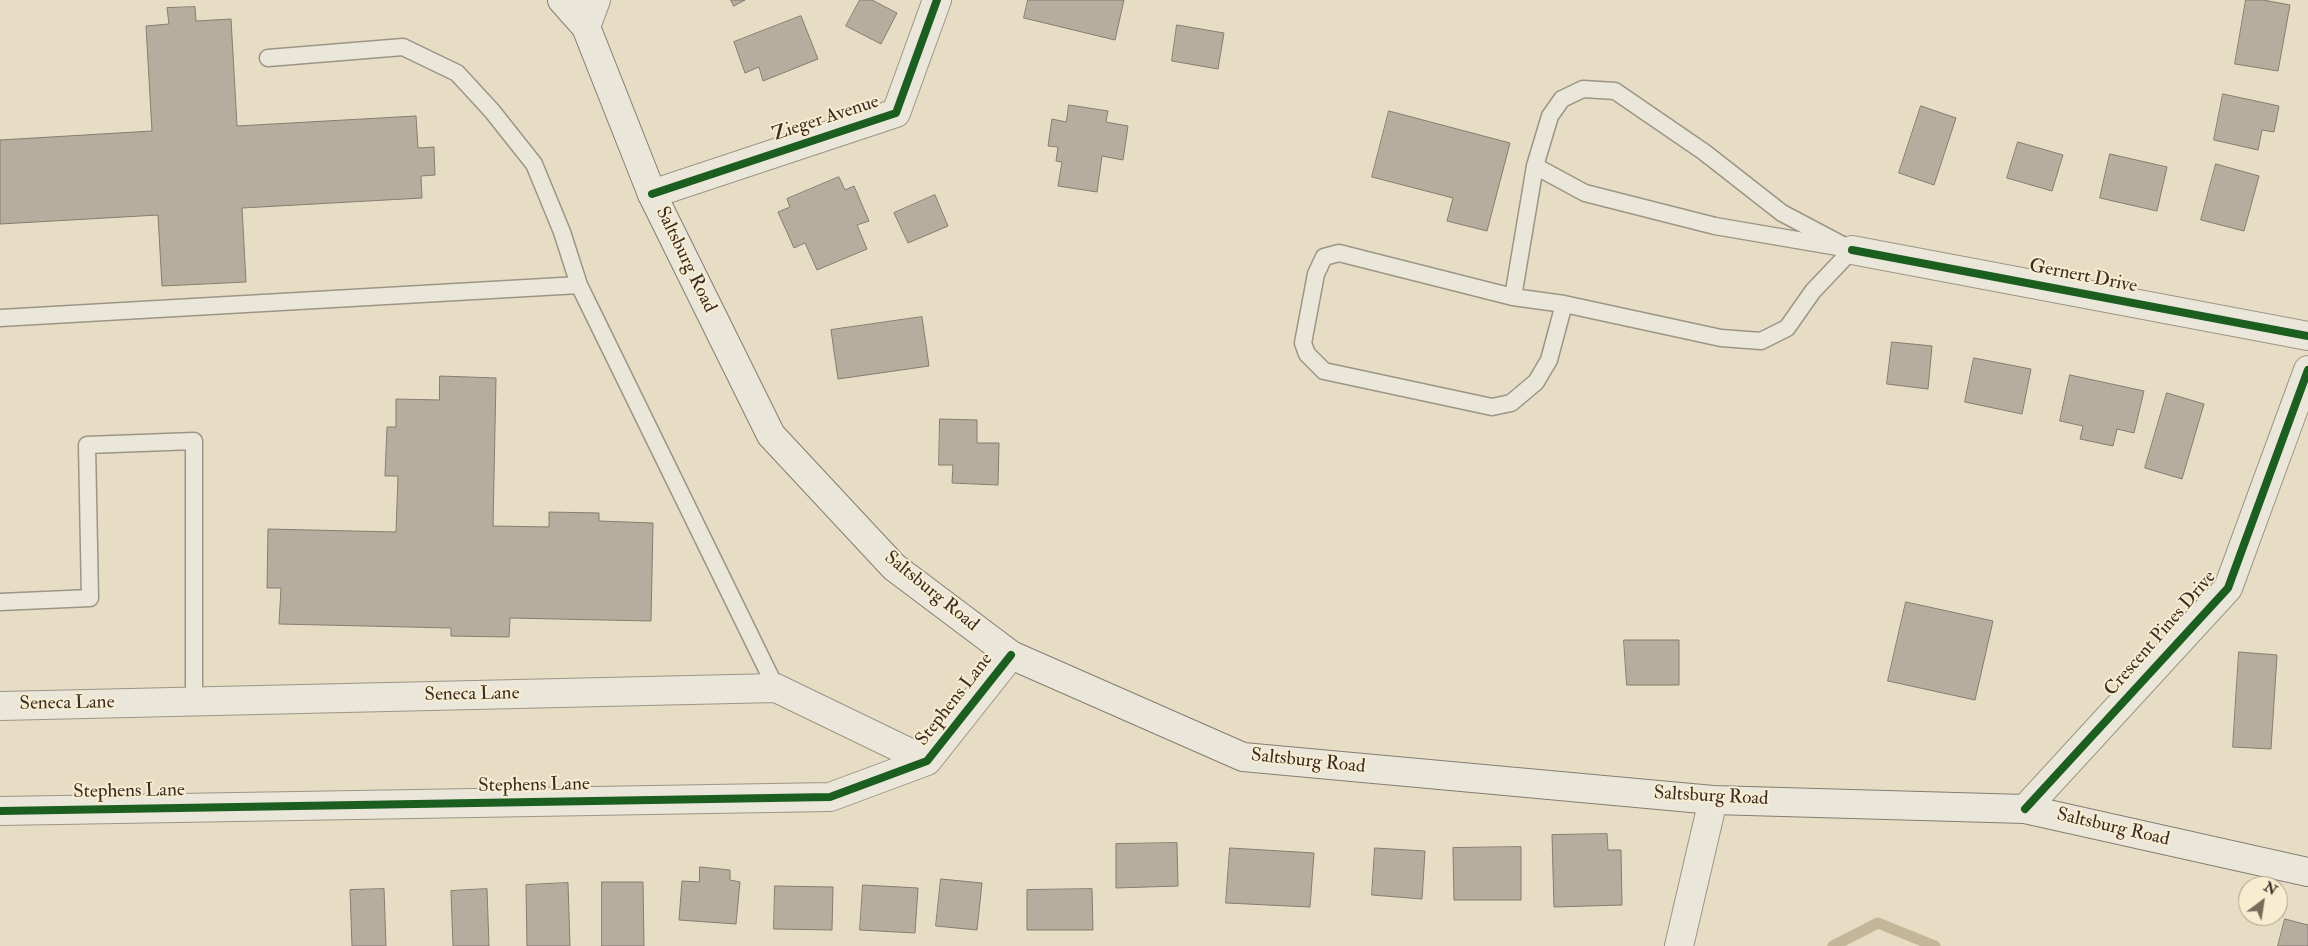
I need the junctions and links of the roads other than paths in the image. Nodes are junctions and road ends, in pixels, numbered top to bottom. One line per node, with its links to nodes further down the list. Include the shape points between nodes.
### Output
1 (562, 0): 4 (street, Saltsburg Road)
2 (596, 0): 4 (street)
3 (937, 0): 7 (street, Zieger Avenue, via 896,113)
4 (586, 27): 7 (street, Saltsburg Road)
5 (268, 58): 9 (lane, via 402,47 457,73 492,110 534,164 562,232)
6 (1535, 166): 8 (lane, via 1585,193 1714,226); 8 (lane, via 1550,116 1562,99 1583,89 1615,91 1704,152 1782,213); 10 (lane)
7 (652, 194): 16 (street, Saltsburg Road, via 771,435 894,568)
8 (1852, 250): 11 (lane, via 1813,291 1787,328 1762,341 1721,338); 13 (street, Gernert Drive)
9 (579, 285): 12 (lane); 17 (lane)
10 (1513, 297): 11 (lane); 11 (lane, via 1339,253 1324,257 1316,274 1303,343 1307,354 1324,371 1492,407 1511,403 1536,382 1549,360)
11 (1564, 304)
12 (0, 318)
13 (2308, 336)
14 (2308, 370): 22 (street, Crescent Pines Drive, via 2228,588)
15 (0, 602): 18 (lane, via 90,598 88,445 194,441)
16 (1011, 655): 20 (street, Stephens Lane); 21 (street, Saltsburg Road, via 1244,757)
17 (776, 688): 18 (street, Seneca Lane); 20 (street, Seneca Lane)
18 (194, 702): 19 (street, Seneca Lane)
19 (0, 706)
20 (927, 761): 23 (street, Stephens Lane, via 830,797)
21 (1713, 800): 22 (street, Saltsburg Road); 25 (street)
22 (2025, 809): 24 (street, Saltsburg Road)
23 (0, 811)
24 (2308, 872)
25 (1679, 946)

